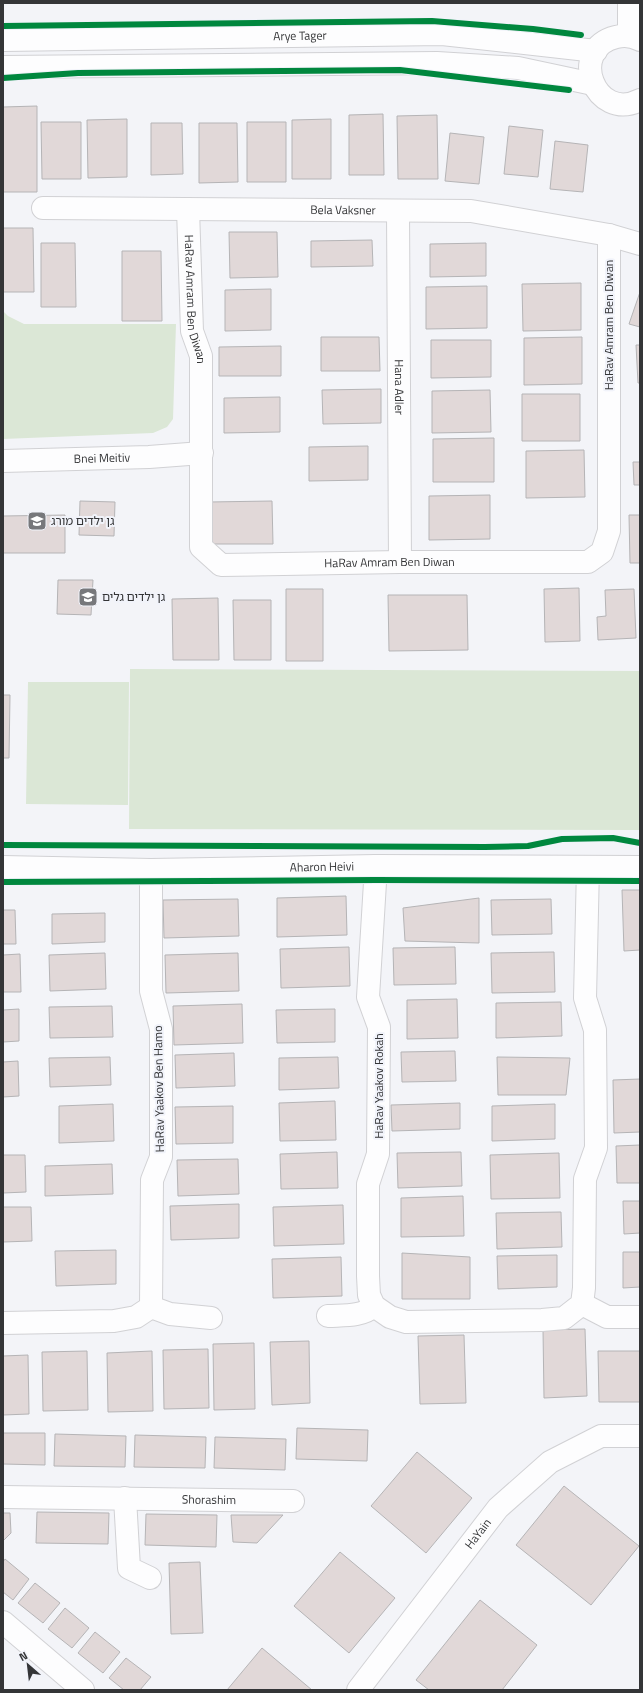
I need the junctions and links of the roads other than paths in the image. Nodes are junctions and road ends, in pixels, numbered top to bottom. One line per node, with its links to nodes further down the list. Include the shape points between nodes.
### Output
1 (629, 3): 2 (street)
2 (635, 38): 4 (street, via 611,39)
3 (3, 40): 4 (street, Arye Tager, via 442,34)
4 (596, 51): 6 (street, via 590,67)
5 (3, 67): 6 (street, via 437,63 518,68)
6 (593, 84): 7 (street, via 598,93 615,103 625,104)
7 (640, 100)
8 (43, 208): 9 (street, Bela Vaksner)
9 (188, 209): 10 (street, Bela Vaksner); 13 (street, HaRav Amram Ben Diwan, via 192,331 201,356)
10 (398, 211): 11 (street, Bela Vaksner, via 471,211); 15 (street, Hana Adler)
11 (609, 235): 12 (street, Bela Vaksner); 15 (street, HaRav Amram Ben Diwan, via 609,532 602,552 588,562)
12 (640, 244)
13 (202, 453): 14 (street, Bnei Meitiv); 15 (street, HaRav Amram Ben Diwan, via 201,547 221,566)
14 (3, 461)
15 (400, 562)
16 (376, 866): 18 (street, Aharon Heivi); 20 (street, Aharon Heivi); 22 (street, HaRav Yaakov Rokah, via 368,997 379,1027 378,1154 368,1184 368,1276 369,1294)
17 (3, 867): 20 (street, Aharon Heivi)
18 (588, 867): 19 (street, Aharon Heivi); 21 (street, via 585,998 595,1030 596,1148 585,1180)
19 (640, 867)
20 (151, 870): 23 (street, HaRav Yaakov Ben Hamo, via 151,991 161,1029 161,1157 152,1180)
21 (582, 1304): 22 (street, via 564,1318 406,1322); 25 (street, via 607,1317)
22 (374, 1306): 24 (street, via 368,1312)
23 (151, 1307): 26 (street, via 170,1314); 27 (street, via 136,1317 114,1321)
24 (328, 1316)
25 (639, 1317)
26 (212, 1318)
27 (3, 1323)
28 (640, 1436): 35 (street, HaYain, via 601,1436 550,1462 498,1508)
29 (3, 1497): 30 (street, Shorashim)
30 (126, 1498): 31 (street, Shorashim); 32 (street, via 129,1568)
31 (293, 1501)
32 (150, 1578)
33 (3, 1622): 34 (street)
34 (71, 1687)
35 (358, 1690)

